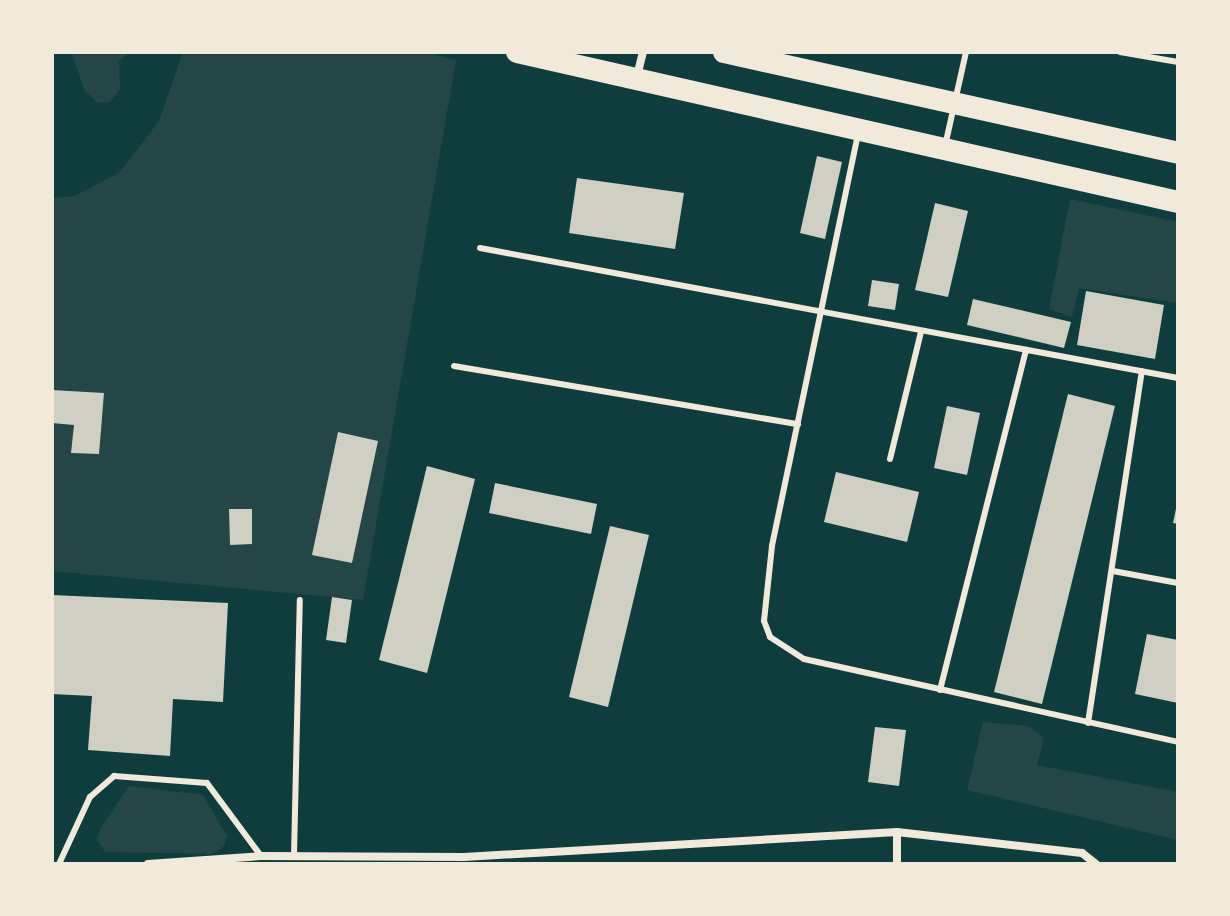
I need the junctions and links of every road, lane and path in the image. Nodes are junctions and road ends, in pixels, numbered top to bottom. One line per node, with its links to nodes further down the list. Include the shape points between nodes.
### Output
1 (517, 52): 7 (highway)
2 (643, 52): 7 (street)
3 (724, 52): 8 (highway)
4 (966, 52): 8 (lane)
5 (1120, 52): 6 (lane)
6 (1178, 62)
7 (636, 81): 9 (highway)
8 (955, 104): 10 (lane); 11 (highway)
9 (859, 131): 10 (highway); 14 (lane)
10 (944, 150): 12 (highway)
11 (1178, 153)
12 (1178, 202)
13 (480, 248): 14 (lane)
14 (823, 315): 15 (lane); 20 (lane)
15 (921, 332): 16 (lane); 21 (lane)
16 (1026, 350): 18 (lane); 25 (lane)
17 (454, 366): 20 (lane)
18 (1142, 371): 19 (lane); 22 (lane)
19 (1178, 378)
20 (798, 424): 25 (lane, via 767,582 764,621 770,637 804,659)
21 (890, 459)
22 (1113, 571): 23 (lane); 26 (lane)
23 (1178, 583)
24 (300, 600): 29 (lane)
25 (940, 690): 26 (lane)
26 (1088, 723): 27 (lane)
27 (1178, 742)
28 (897, 832): 31 (street); 35 (street); 36 (street, via 1082,853)
29 (294, 855): 30 (street); 31 (street)
30 (261, 856): 32 (street); 33 (lane, via 207,783 114,776 90,797)
31 (464, 860)
32 (196, 863): 34 (street)
33 (59, 864)
34 (148, 864)
35 (897, 864)
36 (1096, 864)

